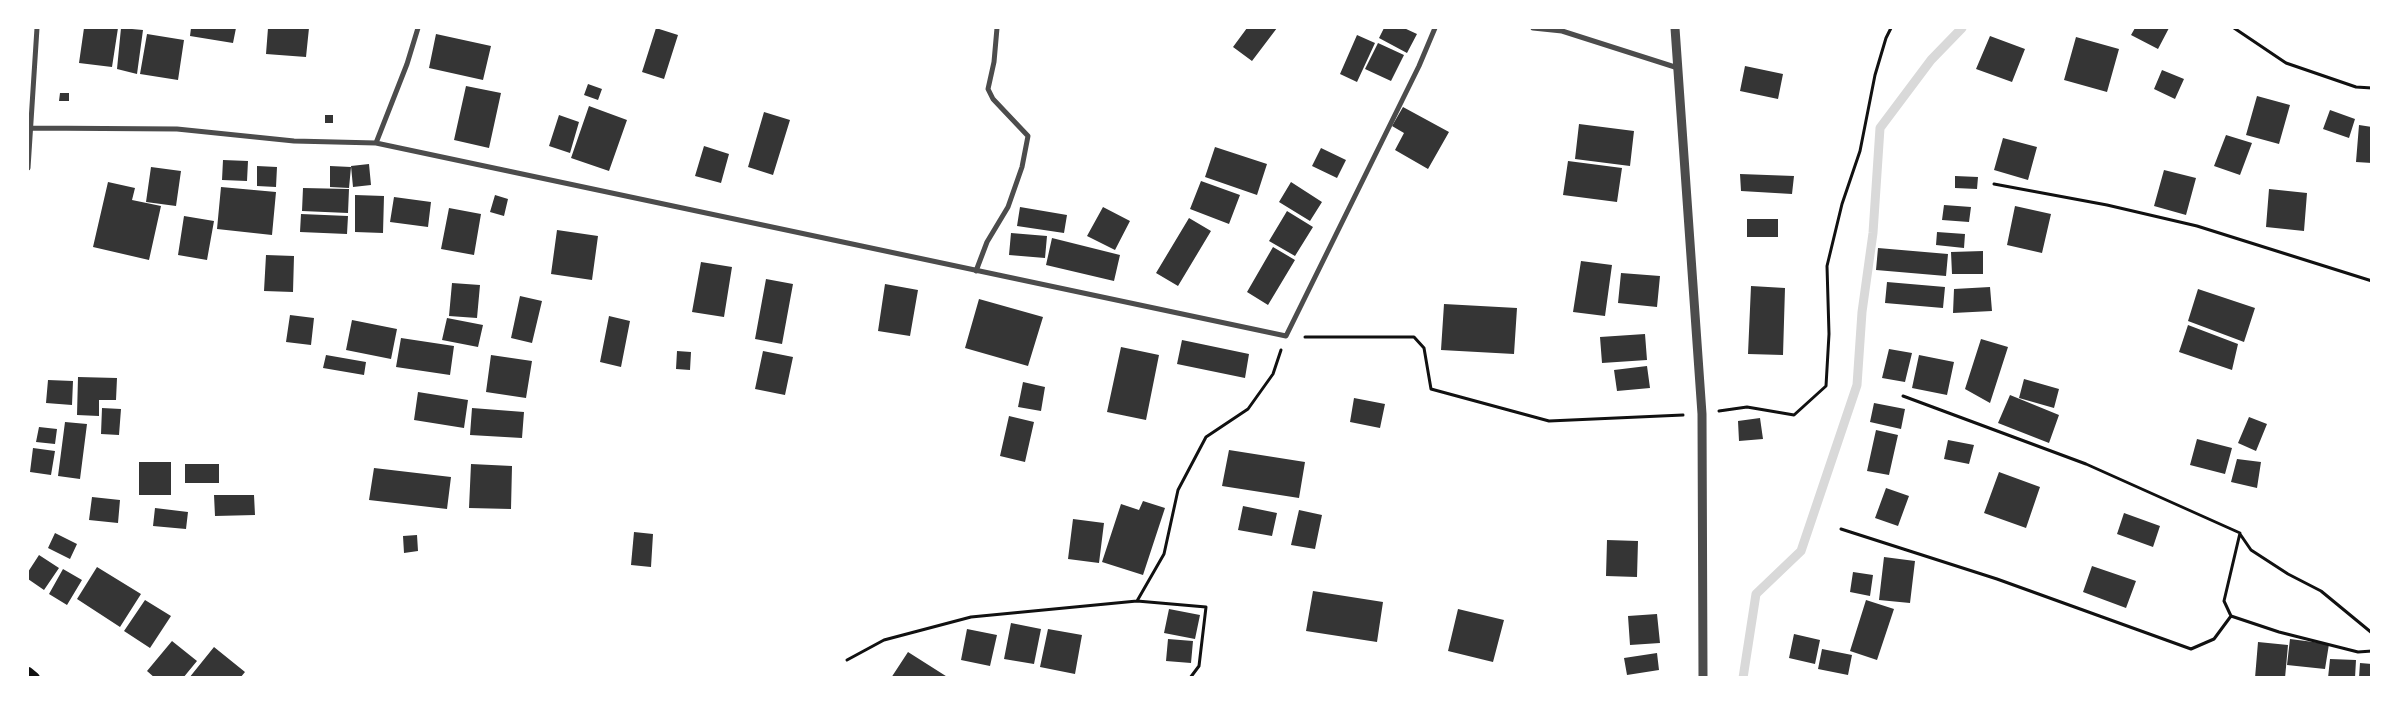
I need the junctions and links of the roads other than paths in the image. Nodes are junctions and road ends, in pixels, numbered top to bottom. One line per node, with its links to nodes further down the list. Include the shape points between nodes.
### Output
1 (37, 28): 8 (street)
2 (418, 28): 9 (street)
3 (997, 28): 11 (street, via 988,90 1028,136 1022,167 1008,207 987,242)
4 (1435, 28): 11 (street, via 1286,336)
5 (1533, 28): 7 (street, via 1562,31)
6 (1675, 28): 7 (street)
7 (1678, 68): 14 (street, via 1702,414)
8 (30, 128): 9 (street, via 177,130 294,141); 10 (street)
9 (376, 143): 11 (street)
10 (28, 168)
11 (976, 271)
12 (28, 673): 13 (main road)
13 (34, 678)
14 (1703, 678)

